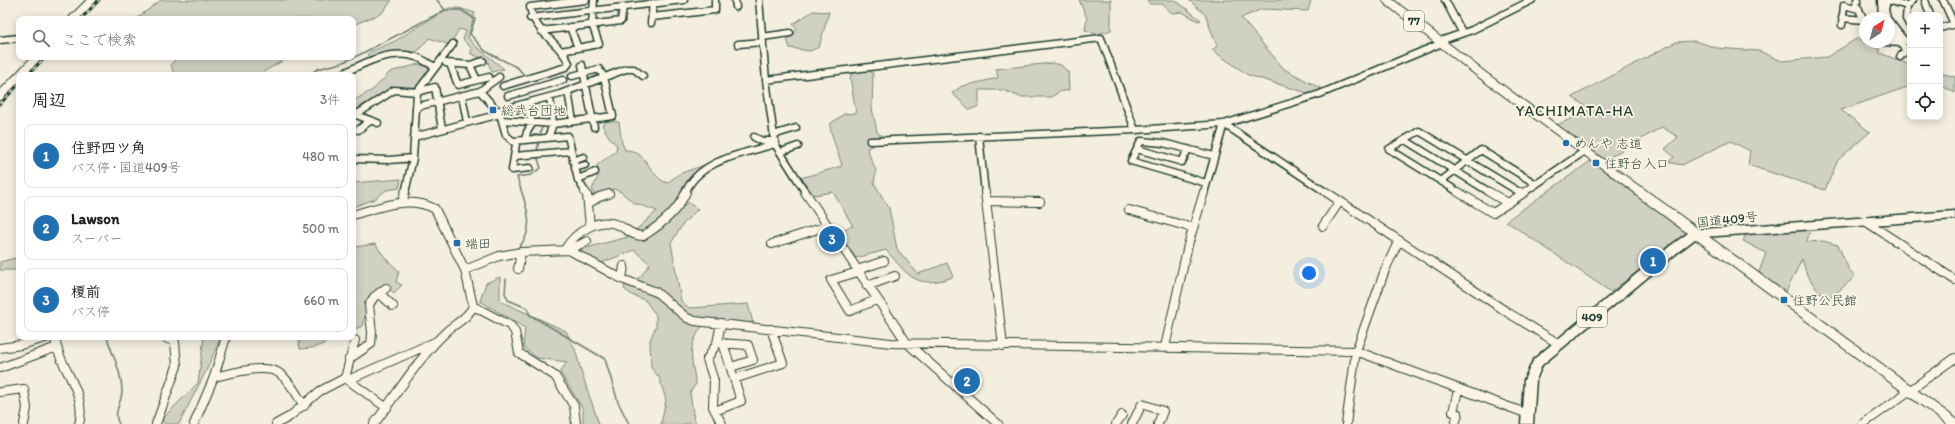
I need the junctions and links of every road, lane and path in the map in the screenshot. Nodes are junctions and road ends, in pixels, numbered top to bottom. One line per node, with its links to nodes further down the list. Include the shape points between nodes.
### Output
1 (92, 0): 29 (main road)
2 (542, 0): 20 (street)
3 (586, 0): 20 (street)
4 (594, 0): 24 (street)
5 (684, 0): 18 (street)
6 (715, 0): 30 (street, via 715,10)
7 (735, 0): 22 (street)
8 (759, 0): 48 (street)
9 (1387, 0): 51 (main road, 77)
10 (1445, 0): 43 (street)
11 (1532, 0): 43 (street, via 1472,30)
12 (1858, 0): 23 (street, via 1856,4)
13 (1881, 0): 26 (street)
14 (1887, 0): 19 (street); 27 (street)
15 (1914, 0): 19 (street)
16 (1925, 0): 28 (street)
17 (1943, 0): 37 (street)
18 (650, 3): 21 (street); 30 (street)
19 (1907, 6): 34 (street)
20 (530, 7): 31 (street)
21 (622, 7): 24 (street); 36 (street, via 621,21)
22 (736, 7)
23 (1859, 9): 25 (street); 32 (street, via 1844,5)
24 (593, 11): 31 (street); 36 (street)
25 (1860, 12)
26 (1882, 12)
27 (1886, 12)
28 (1929, 12)
29 (76, 16)
30 (652, 17): 35 (street)
31 (530, 18): 42 (street)
32 (1842, 18): 33 (street); 38 (street)
33 (1859, 20)
34 (1907, 21)
35 (652, 23)
36 (592, 24): 39 (street); 54 (street, via 599,44)
37 (1954, 24): 40 (street)
38 (1842, 25)
39 (570, 27): 42 (street); 54 (street)
40 (1943, 27)
41 (1895, 28): 50 (street)
42 (541, 31): 55 (street)
43 (1462, 32): 51 (street)
44 (790, 33): 48 (street)
45 (1895, 34): 50 (street)
46 (16, 38): 47 (street)
47 (0, 40)
48 (762, 40): 53 (street); 76 (street)
49 (1895, 41): 50 (street)
50 (1905, 41): 56 (street, via 1906,50)
51 (1441, 42): 100 (street, via 1320,94); 119 (main road, 77)
52 (453, 44): 59 (street)
53 (738, 44)
54 (578, 48): 55 (street)
55 (560, 51): 64 (street, via 566,56 568,63)
56 (1900, 57)
57 (34, 60): 65 (main road)
58 (483, 60): 61 (street)
59 (441, 62): 60 (street); 63 (street)
60 (450, 64): 61 (street); 74 (street, via 458,85)
61 (470, 65): 74 (street)
62 (582, 65): 67 (street)
63 (435, 67): 66 (street, via 417,57 405,54 374,59); 82 (street)
64 (560, 69): 75 (street, via 565,78); 79 (street)
65 (22, 72)
66 (346, 72)
67 (583, 73): 68 (street); 72 (street, via 599,69); 77 (street)
68 (572, 76)
69 (643, 76): 72 (street, via 634,69 626,69)
70 (489, 77): 74 (street)
71 (499, 77): 80 (street)
72 (604, 77): 77 (street); 93 (street, via 613,116)
73 (506, 79): 79 (street)
74 (477, 80)
75 (563, 80): 83 (street, via 558,86); 86 (street)
76 (766, 80): 105 (street, via 1101,38); 111 (street)
77 (585, 84): 81 (street); 93 (street)
78 (15, 85): 84 (main road)
79 (503, 86): 86 (street)
80 (480, 91): 85 (street); 92 (street)
81 (568, 91): 83 (street); 94 (street)
82 (417, 92): 88 (street, via 435,87); 90 (street); 95 (street, via 394,90 356,115)
83 (560, 94): 87 (street)
84 (0, 96)
85 (462, 96): 88 (street); 96 (street)
86 (508, 96): 91 (street)
87 (550, 97): 89 (street); 99 (street)
88 (438, 102): 90 (street); 103 (street)
89 (528, 103): 91 (street); 97 (street)
90 (416, 107): 107 (street)
91 (513, 107): 92 (street)
92 (500, 115): 96 (street); 97 (street); 113 (street, via 506,135)
93 (593, 119): 94 (street); 101 (street)
94 (574, 121): 99 (street)
95 (370, 122): 98 (street); 104 (street)
96 (467, 122): 103 (street)
97 (532, 122): 99 (street); 110 (street)
98 (378, 123)
99 (553, 124): 108 (street)
100 (1224, 124): 105 (street); 122 (street); 140 (street)
101 (594, 127)
102 (796, 128): 111 (street)
103 (442, 129): 107 (street)
104 (358, 130)
105 (1135, 130): 106 (street)
106 (979, 136): 114 (street); 139 (street)
107 (414, 137): 125 (street)
108 (548, 138): 110 (street); 118 (street, via 568,136)
109 (754, 138): 111 (street, via 762,141)
110 (525, 140): 113 (street)
111 (774, 140): 120 (street); 149 (street, via 702,170 690,182 675,209 643,236 633,236 615,224)
112 (1404, 140): 126 (street, via 1419,131); 131 (street); 134 (street, via 1389,149)
113 (513, 141): 121 (street, via 516,144)
114 (870, 141)
115 (798, 146): 120 (street)
116 (1137, 149): 117 (street, via 1141,141); 117 (street, via 1182,162); 135 (street, via 1131,161)
117 (1188, 149): 122 (street)
118 (571, 151): 121 (street); 127 (street)
119 (1585, 151): 136 (street); 153 (main road, 77)
120 (781, 152): 150 (street)
121 (515, 156): 129 (street, via 512,170)
122 (1214, 156): 135 (street)
123 (584, 157): 127 (street)
124 (356, 158): 125 (street)
125 (413, 158): 142 (street)
126 (1467, 160): 131 (street); 136 (street, via 1481,150); 137 (street)
127 (573, 161): 130 (street)
128 (585, 165): 130 (street)
129 (530, 168)
130 (575, 168): 133 (street)
131 (1454, 170): 134 (street); 143 (street)
132 (595, 172): 133 (street)
133 (578, 178): 144 (street, via 587,195)
134 (1440, 181): 143 (street, via 1492,213)
135 (1206, 183): 152 (street)
136 (1536, 184): 137 (street)
137 (1522, 193): 143 (street)
138 (609, 194): 144 (street)
139 (986, 201): 141 (street); 182 (street)
140 (1340, 201): 151 (street); 154 (street)
141 (1040, 202)
142 (402, 203): 146 (street); 162 (street, via 423,204 435,209)
143 (1508, 203)
144 (588, 204): 149 (street)
145 (1129, 210): 152 (street)
146 (356, 214)
147 (1955, 215): 148 (highway, 国道409号 / 409)
148 (1865, 221): 153 (highway, 国道409号 / 409); 166 (street)
149 (590, 226): 157 (street, via 576,234)
150 (827, 226): 156 (street); 163 (street)
151 (1323, 226)
152 (1193, 228): 183 (street)
153 (1697, 234): 181 (highway, 国道409号 / 409, via 1684,240); 195 (main road, 77)
154 (1399, 240): 181 (street); 186 (street, via 1385,270)
155 (587, 241): 157 (street)
156 (772, 244)
157 (567, 250): 158 (street); 165 (street)
158 (521, 252): 161 (street); 162 (street, via 499,256)
159 (884, 262): 163 (street)
160 (624, 266): 165 (street)
161 (518, 269)
162 (465, 270): 170 (street)
163 (857, 271): 167 (street); 168 (street, via 831,280 850,311)
164 (895, 276): 167 (street)
165 (622, 280): 171 (street, via 656,292 687,318)
166 (1955, 280)
167 (867, 286): 168 (street)
168 (876, 300): 180 (street)
169 (393, 306): 187 (street, via 383,291 370,302 368,308 373,334 371,344)
170 (473, 306): 173 (street, via 472,311); 208 (street, via 516,330 519,353 555,376 574,406)
171 (721, 324): 172 (street); 179 (street)
172 (771, 329): 180 (street); 193 (street, via 783,363)
173 (439, 339): 192 (street, via 399,359); 198 (street, via 407,378)
174 (38, 340): 184 (street)
175 (55, 340): 185 (street)
176 (170, 340): 204 (street, via 175,342 177,366)
177 (225, 340): 191 (street)
178 (355, 340): 187 (street)
179 (720, 343): 190 (street); 190 (street, via 748,345 753,360); 199 (street, via 707,359 714,381)
180 (907, 343): 182 (street); 210 (street)
181 (1559, 344): 201 (highway, 国道409号 / 409, via 1538,362 1532,372)
182 (1003, 346): 183 (street)
183 (1164, 347): 186 (street)
184 (0, 348)
185 (54, 348): 189 (street); 203 (street, via 79,395 82,418)
186 (1356, 351): 194 (street); 214 (street)
187 (349, 358): 192 (street)
188 (1955, 358): 195 (street)
189 (0, 368)
190 (731, 368): 193 (street)
191 (214, 377): 197 (street, via 257,370 278,372); 205 (street)
192 (346, 379): 197 (street, via 320,391); 198 (street)
193 (734, 379): 199 (street, via 741,401)
194 (1458, 390): 201 (street); 215 (street, via 1452,412 1458,414)
195 (1910, 390): 216 (street); 217 (main road, 77)
196 (0, 392): 202 (street, via 24,389 27,408)
197 (304, 406): 206 (street)
198 (387, 408): 207 (street)
199 (715, 411): 209 (street)
200 (1122, 415): 211 (street)
201 (1528, 419)
202 (24, 424)
203 (79, 424)
204 (156, 424)
205 (194, 424)
206 (276, 424)
207 (374, 424)
208 (576, 424)
209 (722, 424)
210 (998, 424)
211 (1116, 424)
212 (1132, 424): 213 (street, via 1142,404 1164,411)
213 (1158, 424)
214 (1346, 424)
215 (1455, 424)
216 (1863, 424)
217 (1955, 424)

